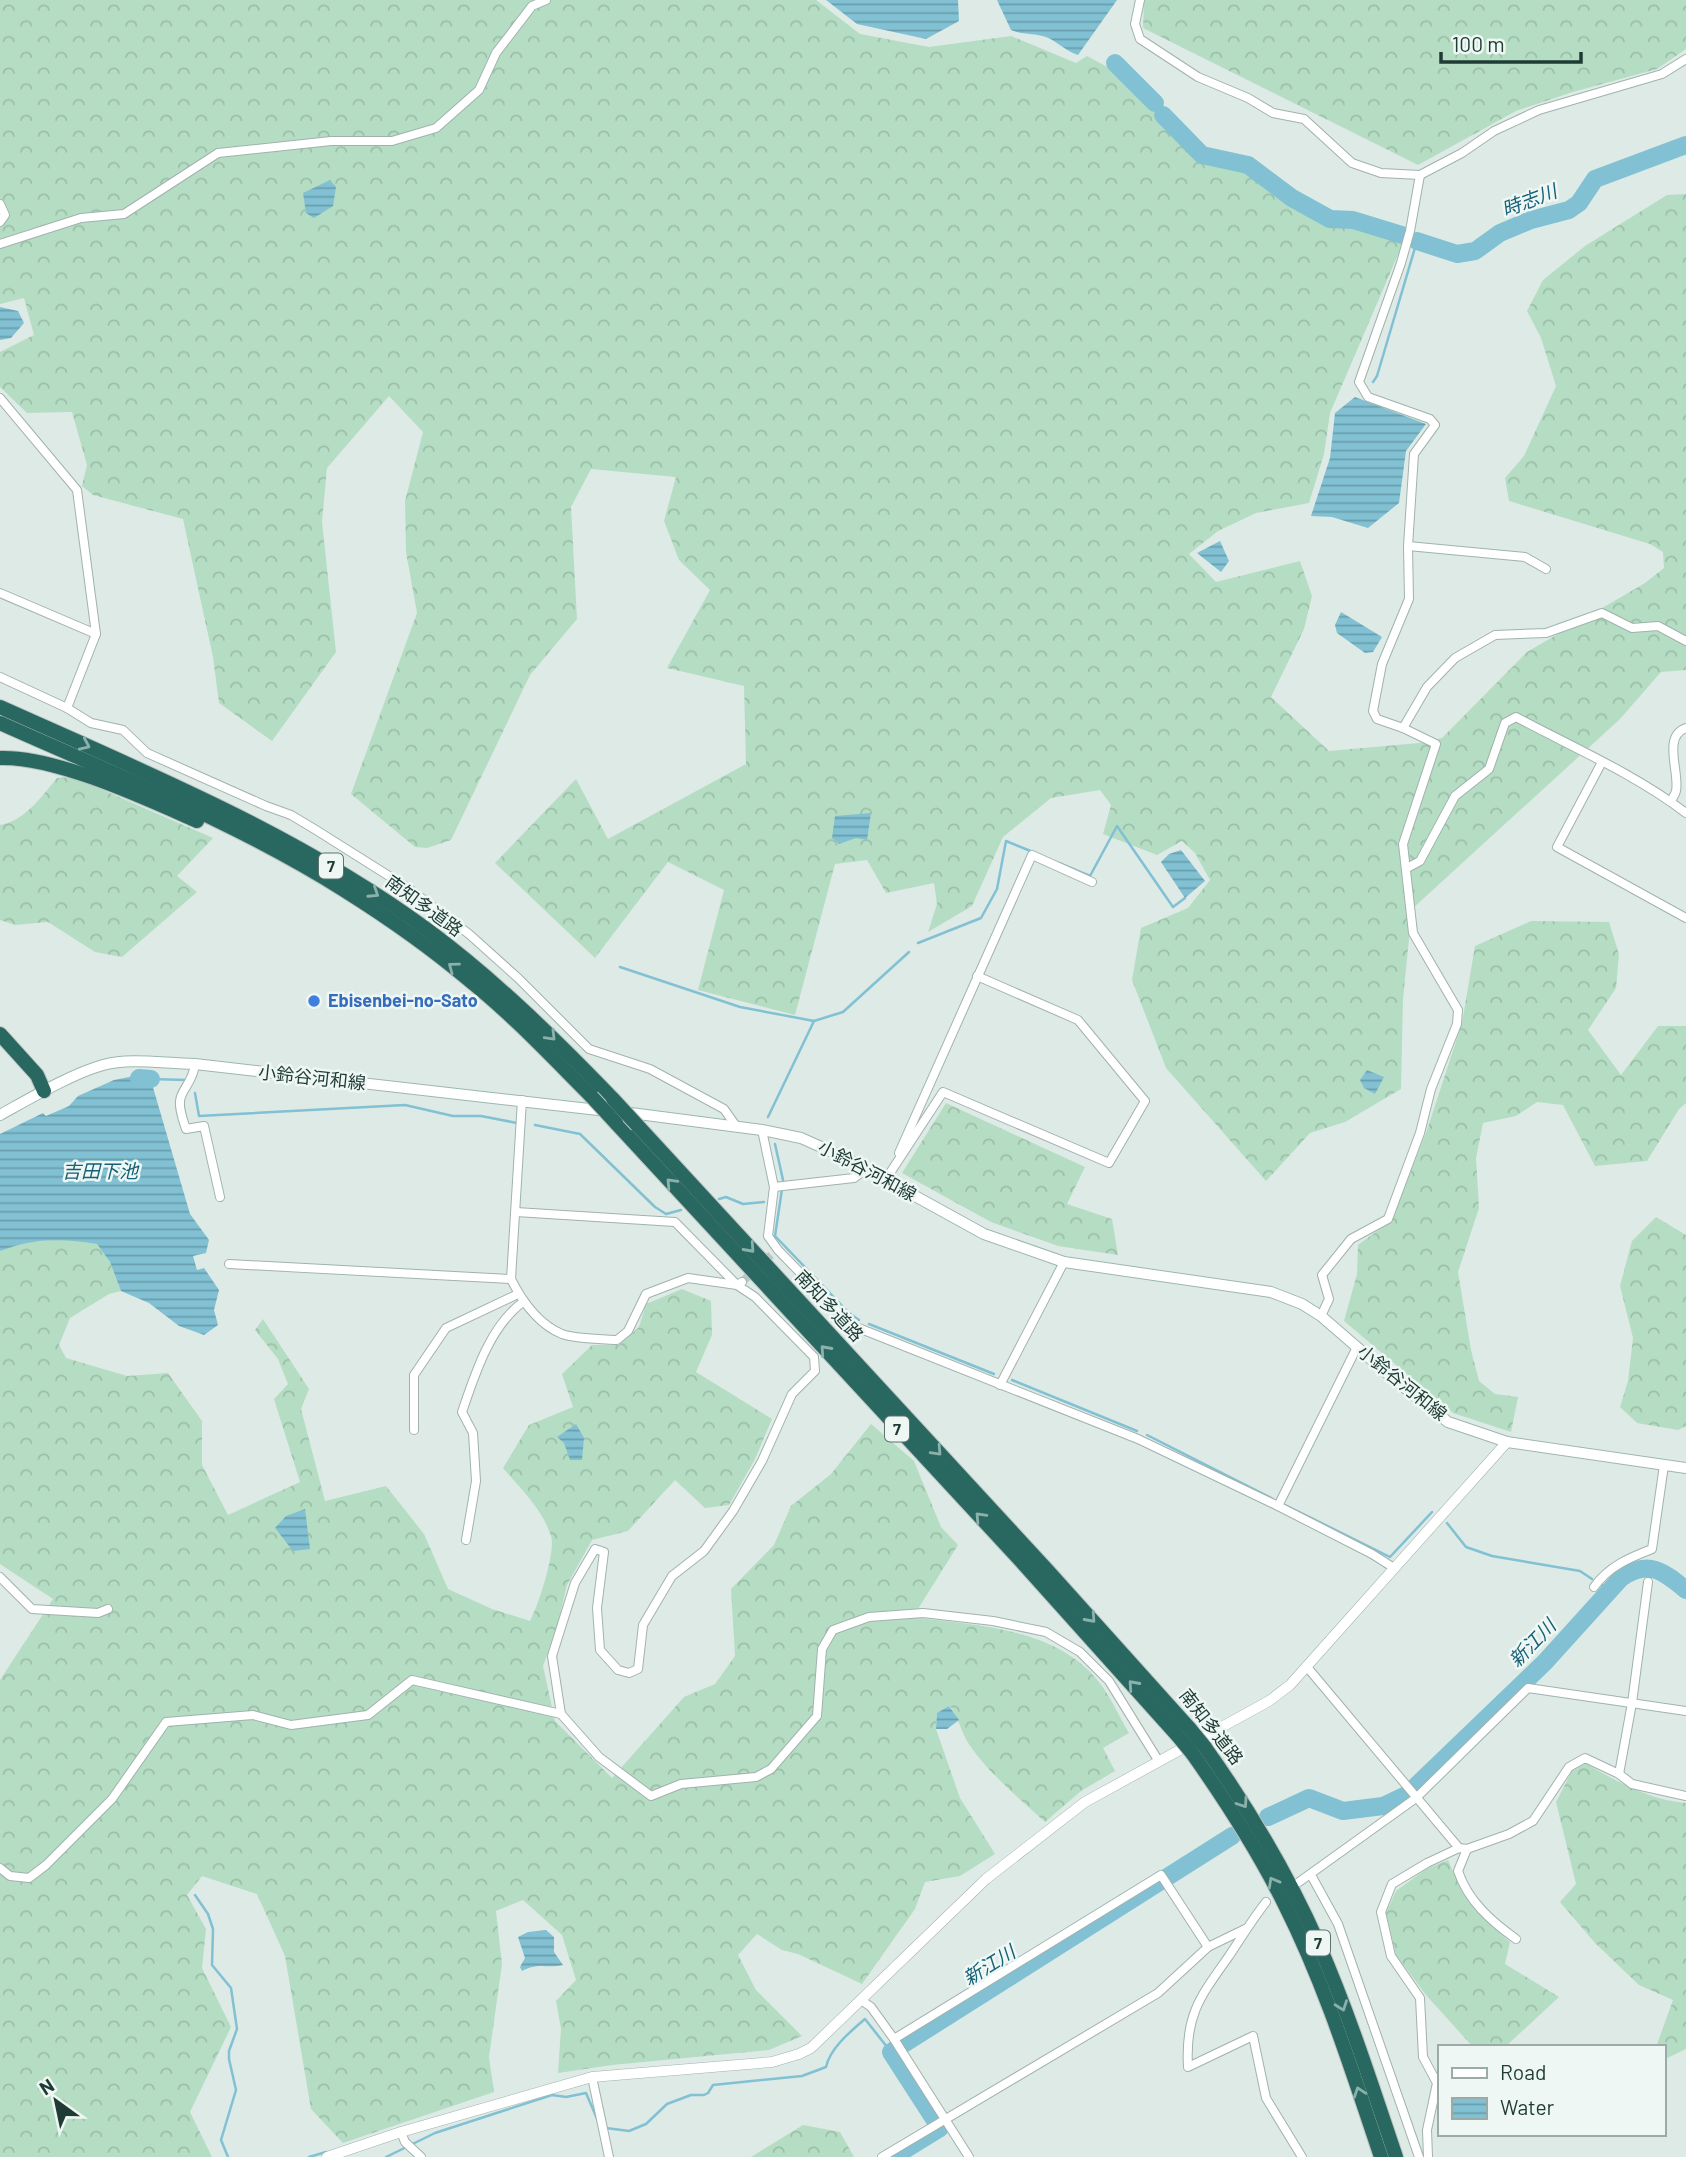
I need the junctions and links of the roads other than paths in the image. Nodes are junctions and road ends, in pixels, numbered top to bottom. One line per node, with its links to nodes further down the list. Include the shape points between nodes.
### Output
1 (546, 0): 7 (street, via 532,6 496,53 479,90 436,128 392,141 331,141 218,153 124,214 81,218)
2 (1140, 0): 4 (street, via 1135,24 1140,39 1198,77 1248,97 1273,113 1304,119 1352,163 1381,173)
3 (1686, 59): 4 (street, via 1662,74 1539,110)
4 (1420, 175): 9 (street, via 1401,263 1359,382 1368,397 1436,425 1414,454)
5 (0, 204): 6 (street, via 5,215)
6 (0, 222)
7 (0, 244)
8 (0, 398): 12 (street, via 77,490)
9 (1408, 546): 10 (street, via 1525,557); 19 (street, via 1409,599 1382,664 1373,711 1377,719)
10 (1546, 569)
11 (0, 593): 12 (street)
12 (96, 634): 17 (street)
13 (1686, 641): 19 (street, via 1658,626 1632,628 1602,613 1546,633 1495,635 1455,658 1427,687)
14 (0, 677): 17 (street)
15 (0, 698): 21 (highway, via 47,720)
16 (0, 707): 21 (highway, 南知多道路 / 7)
17 (67, 708): 37 (street, via 91,723 123,730 147,753 316,830 408,888 469,934 589,1049 650,1069 724,1109)
18 (0, 723): 26 (highway, 南知多道路 / 7)
19 (1403, 728): 27 (street, via 1436,744 1403,844)
20 (1686, 728): 24 (street, via 1674,740 1676,791)
21 (52, 730): 67 (highway, 南知多道路 / 7, one-way to 67, bridge, via 243,820 344,874 478,970 540,1024 1048,1571)
22 (0, 758): 26 (highway, via 40,762 97,780 238,839)
23 (1602, 762): 24 (street); 27 (street, via 1516,717 1505,723 1489,769 1455,796 1420,861); 29 (street, via 1557,847)
24 (1671, 802): 25 (street)
25 (1686, 813)
26 (250, 835): 67 (highway, 南知多道路 / 7, one-way to 26, bridge, via 530,1035 470,980 394,924)
27 (1407, 868): 49 (street, via 1413,933 1458,1010 1457,1024 1388,1219 1351,1239 1322,1275 1329,1299)
28 (1092, 882): 30 (street, via 1032,855)
29 (1686, 918)
30 (977, 976): 40 (street); 40 (street, via 1078,1020 1145,1101 1110,1163 943,1092)
31 (0, 1034): 34 (highway, via 37,1074)
32 (0, 1046): 34 (highway)
33 (195, 1064): 34 (main road, 小鈴谷河和線, via 103,1065); 35 (main road, 小鈴谷河和線); 42 (street, via 194,1078 179,1104 186,1129 204,1126)
34 (44, 1091): 36 (main road, 小鈴谷河和線)
35 (522, 1100): 37 (main road, 小鈴谷河和線); 43 (street)
36 (0, 1115)
37 (736, 1126): 38 (main road, 小鈴谷河和線)
38 (762, 1130): 39 (main road, 小鈴谷河和線, via 801,1138); 41 (street)
39 (866, 1169): 40 (main road, 小鈴谷河和線); 41 (street, via 854,1178)
40 (888, 1177): 44 (main road, 小鈴谷河和線, via 984,1234)
41 (775, 1187): 51 (street, via 768,1236 774,1252 851,1325)
42 (220, 1197)
43 (516, 1212): 46 (street); 47 (street, via 675,1222)
44 (1064, 1262): 49 (main road, 小鈴谷河和線, via 1271,1292); 51 (street)
45 (229, 1264): 46 (street)
46 (511, 1279): 48 (street)
47 (740, 1283): 48 (street, via 688,1278 646,1294 628,1331 617,1340 563,1334 536,1316); 66 (street, via 814,1357 815,1371 792,1394 733,1511 704,1550 672,1576 643,1625 638,1669 629,1673 618,1670 600,1650 597,1608 604,1552 595,1549 575,1583 552,1657)
48 (521, 1298): 52 (street, via 446,1328 414,1375); 57 (street, via 482,1355 462,1412 473,1433 476,1481)
49 (1321, 1315): 50 (main road, 小鈴谷河和線)
50 (1357, 1346): 53 (main road, 小鈴谷河和線, via 1448,1422); 56 (street)
51 (1000, 1385): 56 (street, via 1138,1438)
52 (414, 1430)
53 (1507, 1442): 54 (main road, 小鈴谷河和線); 58 (street)
54 (1664, 1465): 55 (main road, 小鈴谷河和線); 61 (street, via 1652,1549 1625,1559)
55 (1686, 1468)
56 (1278, 1506): 58 (street)
57 (466, 1540)
58 (1394, 1568): 63 (street)
59 (0, 1577): 62 (street, via 32,1609 98,1613)
60 (1648, 1582): 64 (street)
61 (1594, 1587)
62 (108, 1609)
63 (1307, 1667): 69 (street, via 1269,1701); 72 (street)
64 (1632, 1703): 65 (street); 70 (street); 72 (street, via 1528,1688)
65 (1686, 1711)
66 (561, 1714): 69 (street, via 599,1757 651,1796 681,1784 756,1777 771,1769 817,1716 822,1649 833,1630 869,1617 923,1613 1045,1632 1080,1652 1109,1681); 74 (street, via 412,1680 368,1715 291,1724 253,1715 166,1722 112,1799 46,1865 29,1878 10,1876)
67 (1184, 1733): 68 (highway, 南知多道路 / 7, bridge)
68 (1198, 1750): 92 (highway, 南知多道路 / 7, one-way to 68, via 1310,1958); 93 (highway, 南知多道路 / 7, one-way to 93, via 1248,1809 1320,1946)
69 (1158, 1760): 81 (street, via 1085,1802 986,1879)
70 (1619, 1774): 71 (street, via 1632,1784); 73 (street, via 1585,1758 1569,1767 1533,1821)
71 (1686, 1796)
72 (1416, 1798): 73 (street); 75 (street)
73 (1463, 1849): 79 (street, via 1458,1871 1462,1884 1489,1920); 95 (street, via 1392,1884 1381,1912 1391,1956 1420,1998 1423,2057 1437,2083 1427,2130)
74 (0, 1868)
75 (1311, 1875): 76 (street); 94 (street, via 1338,1924)
76 (1299, 1882)
77 (1266, 1902): 78 (street)
78 (1245, 1929): 80 (street); 91 (street, via 1196,2003 1189,2026 1188,2067 1253,2036 1266,2098)
79 (1516, 1939)
80 (1208, 1947): 82 (street, via 1161,1875); 84 (street, via 1158,1993)
81 (861, 2000): 82 (street, via 872,2007); 83 (street, via 821,2040 786,2059)
82 (894, 2040): 84 (street)
83 (592, 2077): 85 (street); 88 (street)
84 (943, 2119): 89 (street); 90 (street)
85 (401, 2132): 86 (street); 87 (street)
86 (327, 2157)
87 (421, 2157)
88 (609, 2157)
89 (882, 2157)
90 (969, 2157)
91 (1303, 2157)
92 (1381, 2157)
93 (1396, 2157)
94 (1419, 2157)
95 (1428, 2157)

